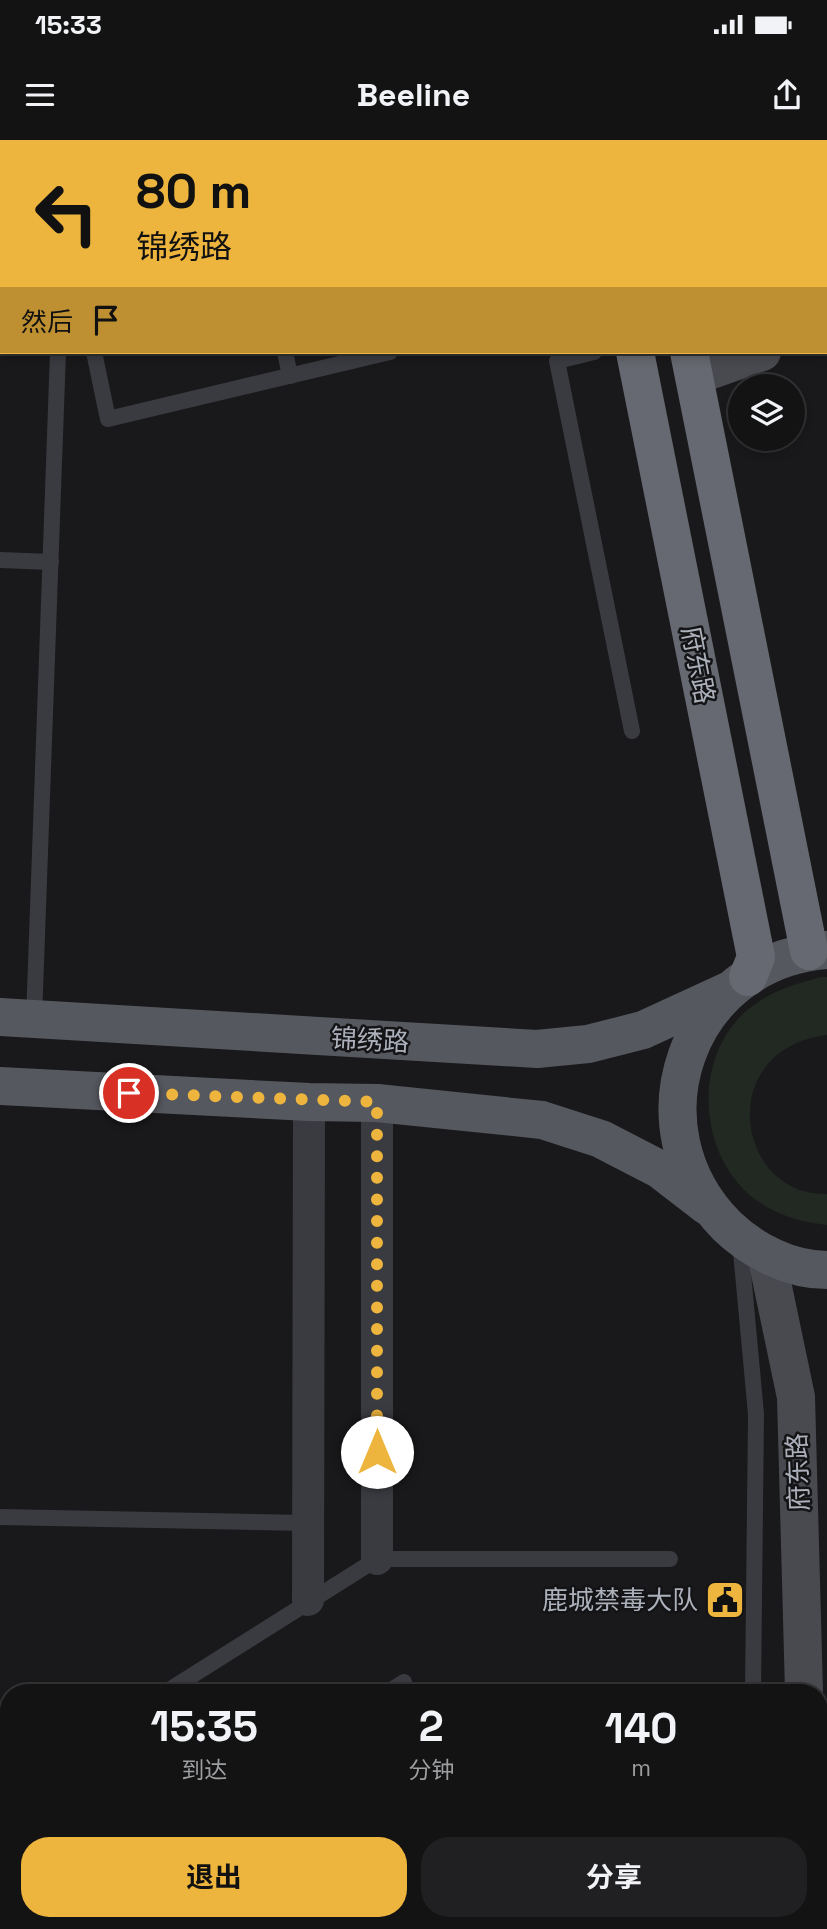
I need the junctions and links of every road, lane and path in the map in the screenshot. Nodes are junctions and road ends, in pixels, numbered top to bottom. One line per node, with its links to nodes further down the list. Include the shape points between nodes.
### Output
1 (58, 354): 11 (lane)
2 (94, 354): 9 (lane, via 108,419)
3 (285, 354): 9 (lane)
4 (382, 354): 9 (lane)
5 (586, 354): 12 (lane, via 557,361)
6 (635, 354): 14 (highway, 府东路, via 756,957)
7 (750, 354): 8 (main road)
8 (691, 364): 13 (highway, 府东路)
9 (290, 376)
10 (0, 560): 11 (lane)
11 (51, 562): 15 (lane)
12 (632, 731)
13 (818, 951): 14 (main road, 锦绣路, via 770,964)
14 (739, 983): 15 (main road, 锦绣路, via 643,1030 588,1044 537,1049); 19 (main road, via 707,1015 689,1046 677,1091 676,1123 688,1172)
15 (17, 1018)
16 (0, 1086): 17 (main road)
17 (309, 1102): 18 (main road); 23 (street)
18 (377, 1102): 19 (main road, via 542,1120 601,1139 659,1169); 24 (street)
19 (708, 1206): 20 (main road)
20 (753, 1246): 21 (main road, via 789,1264); 30 (lane); 31 (main road, 府东路, via 796,1397)
21 (827, 1270)
22 (0, 1517): 23 (lane)
23 (307, 1523): 26 (street)
24 (377, 1559): 25 (lane); 26 (lane)
25 (670, 1559)
26 (308, 1600): 28 (lane)
27 (404, 1682): 29 (lane)
28 (178, 1684)
29 (401, 1684)
30 (753, 1684)
31 (804, 1684)

